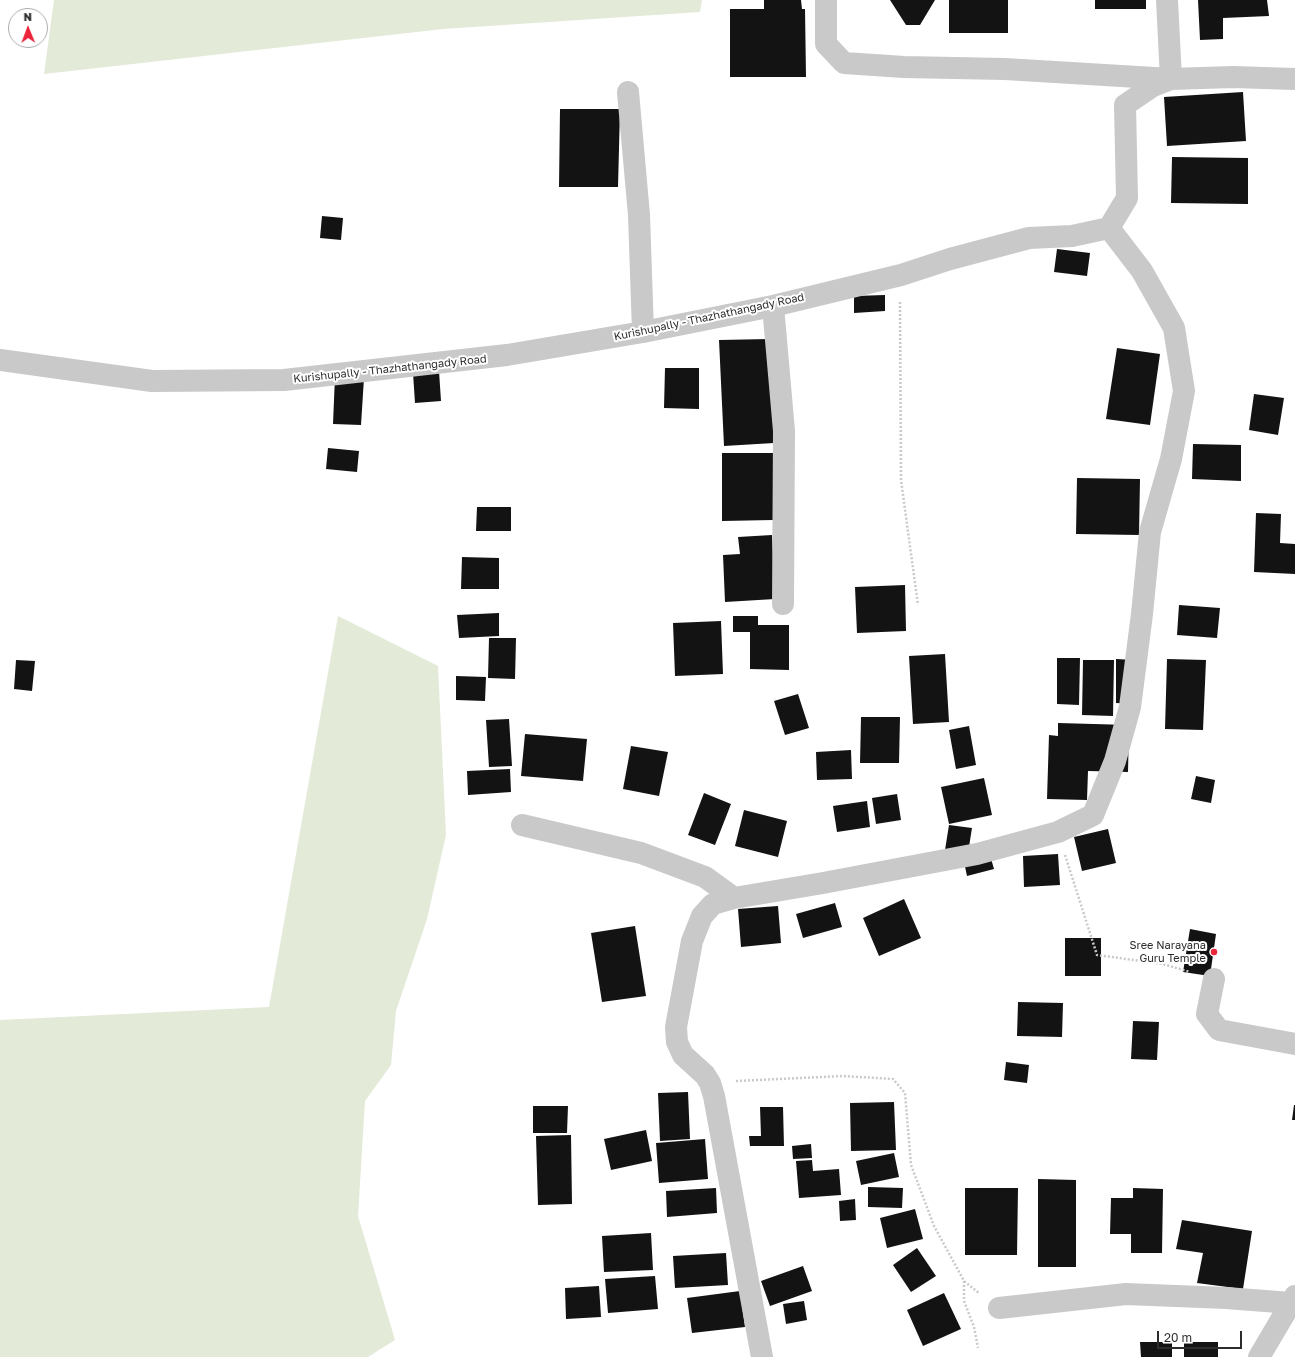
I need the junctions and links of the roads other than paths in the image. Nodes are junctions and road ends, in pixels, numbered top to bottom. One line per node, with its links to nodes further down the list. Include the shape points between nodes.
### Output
1 (826, 0): 3 (street, via 826,44 844,63 1005,68)
2 (1167, 0): 3 (street)
3 (1171, 79): 4 (street); 6 (street, via 1153,86 1125,105 1128,198)
4 (1295, 79)
5 (628, 92): 8 (street, via 639,215)
6 (1108, 228): 7 (street, Kurishupally - Thazhathangady Road, via 1072,236 1029,238 900,275); 12 (street, via 1142,271 1174,328 1184,391 1170,459 1150,532 1130,707 1116,761 1093,815 1058,832 977,854)
7 (773, 306): 8 (street, Kurishupally - Thazhathangady Road); 10 (street, via 784,431)
8 (644, 332): 9 (street, Kurishupally - Thazhathangady Road, via 508,355 284,380 152,381)
9 (0, 360)
10 (783, 604)
11 (522, 825): 12 (street, via 641,853 705,877)
12 (734, 898): 17 (street, via 713,904 702,916 692,941 676,1027 677,1042 684,1055 705,1075 714,1096)
13 (1214, 979): 14 (street, via 1207,1014 1219,1030)
14 (1295, 1044)
15 (1293, 1299): 16 (street, via 1126,1294); 18 (street)
16 (999, 1308)
17 (762, 1357)
18 (1259, 1357)

